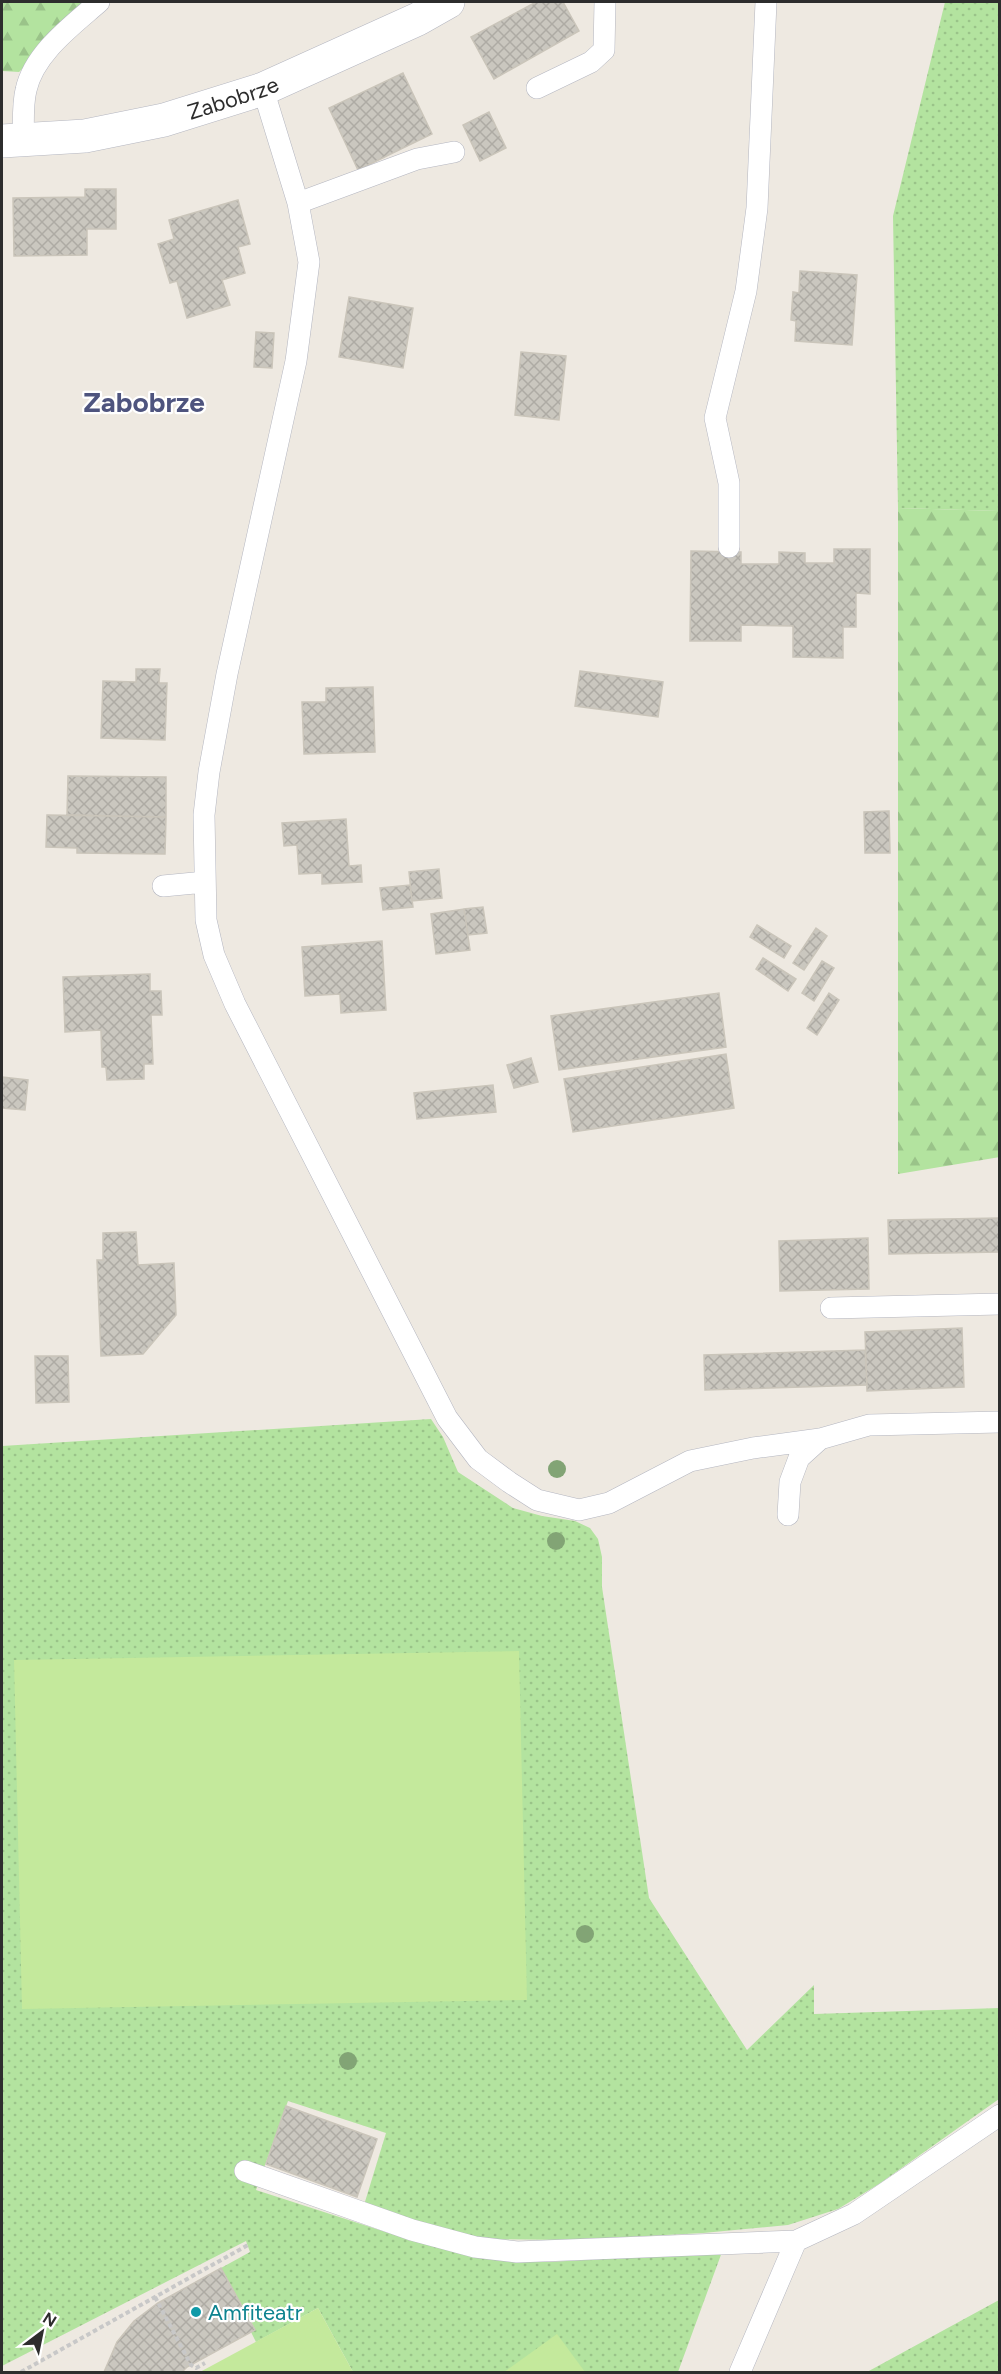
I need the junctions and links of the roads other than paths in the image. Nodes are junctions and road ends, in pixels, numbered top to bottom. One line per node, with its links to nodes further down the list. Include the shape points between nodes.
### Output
1 (99, 2): 8 (lane, via 67,30 35,68)
2 (448, 2): 5 (street, Zabobrze)
3 (605, 2): 6 (lane, via 604,50 591,62)
4 (766, 2): 11 (lane, via 757,208 746,291 716,418 729,483)
5 (411, 10): 7 (street, Zabobrze)
6 (537, 88)
7 (262, 89): 8 (street, Zabobrze, via 164,120 85,136); 10 (lane)
8 (12, 141)
9 (454, 152): 10 (lane, via 417,159)
10 (298, 203): 12 (lane, via 309,262 297,350 209,772 204,816)
11 (729, 547)
12 (205, 882): 13 (lane); 17 (lane, via 206,920 214,955 235,1004 447,1418 478,1459 537,1500 579,1510 609,1503 690,1461)
13 (163, 886)
14 (999, 1304): 15 (lane)
15 (831, 1308)
16 (999, 1422): 17 (lane, via 869,1425)
17 (820, 1439): 18 (lane, via 799,1458 790,1482)
18 (788, 1515)
19 (999, 2115): 21 (lane, via 854,2214)
20 (245, 2170): 21 (lane, via 412,2230 475,2247 517,2252)
21 (796, 2241): 22 (lane)
22 (740, 2373)

